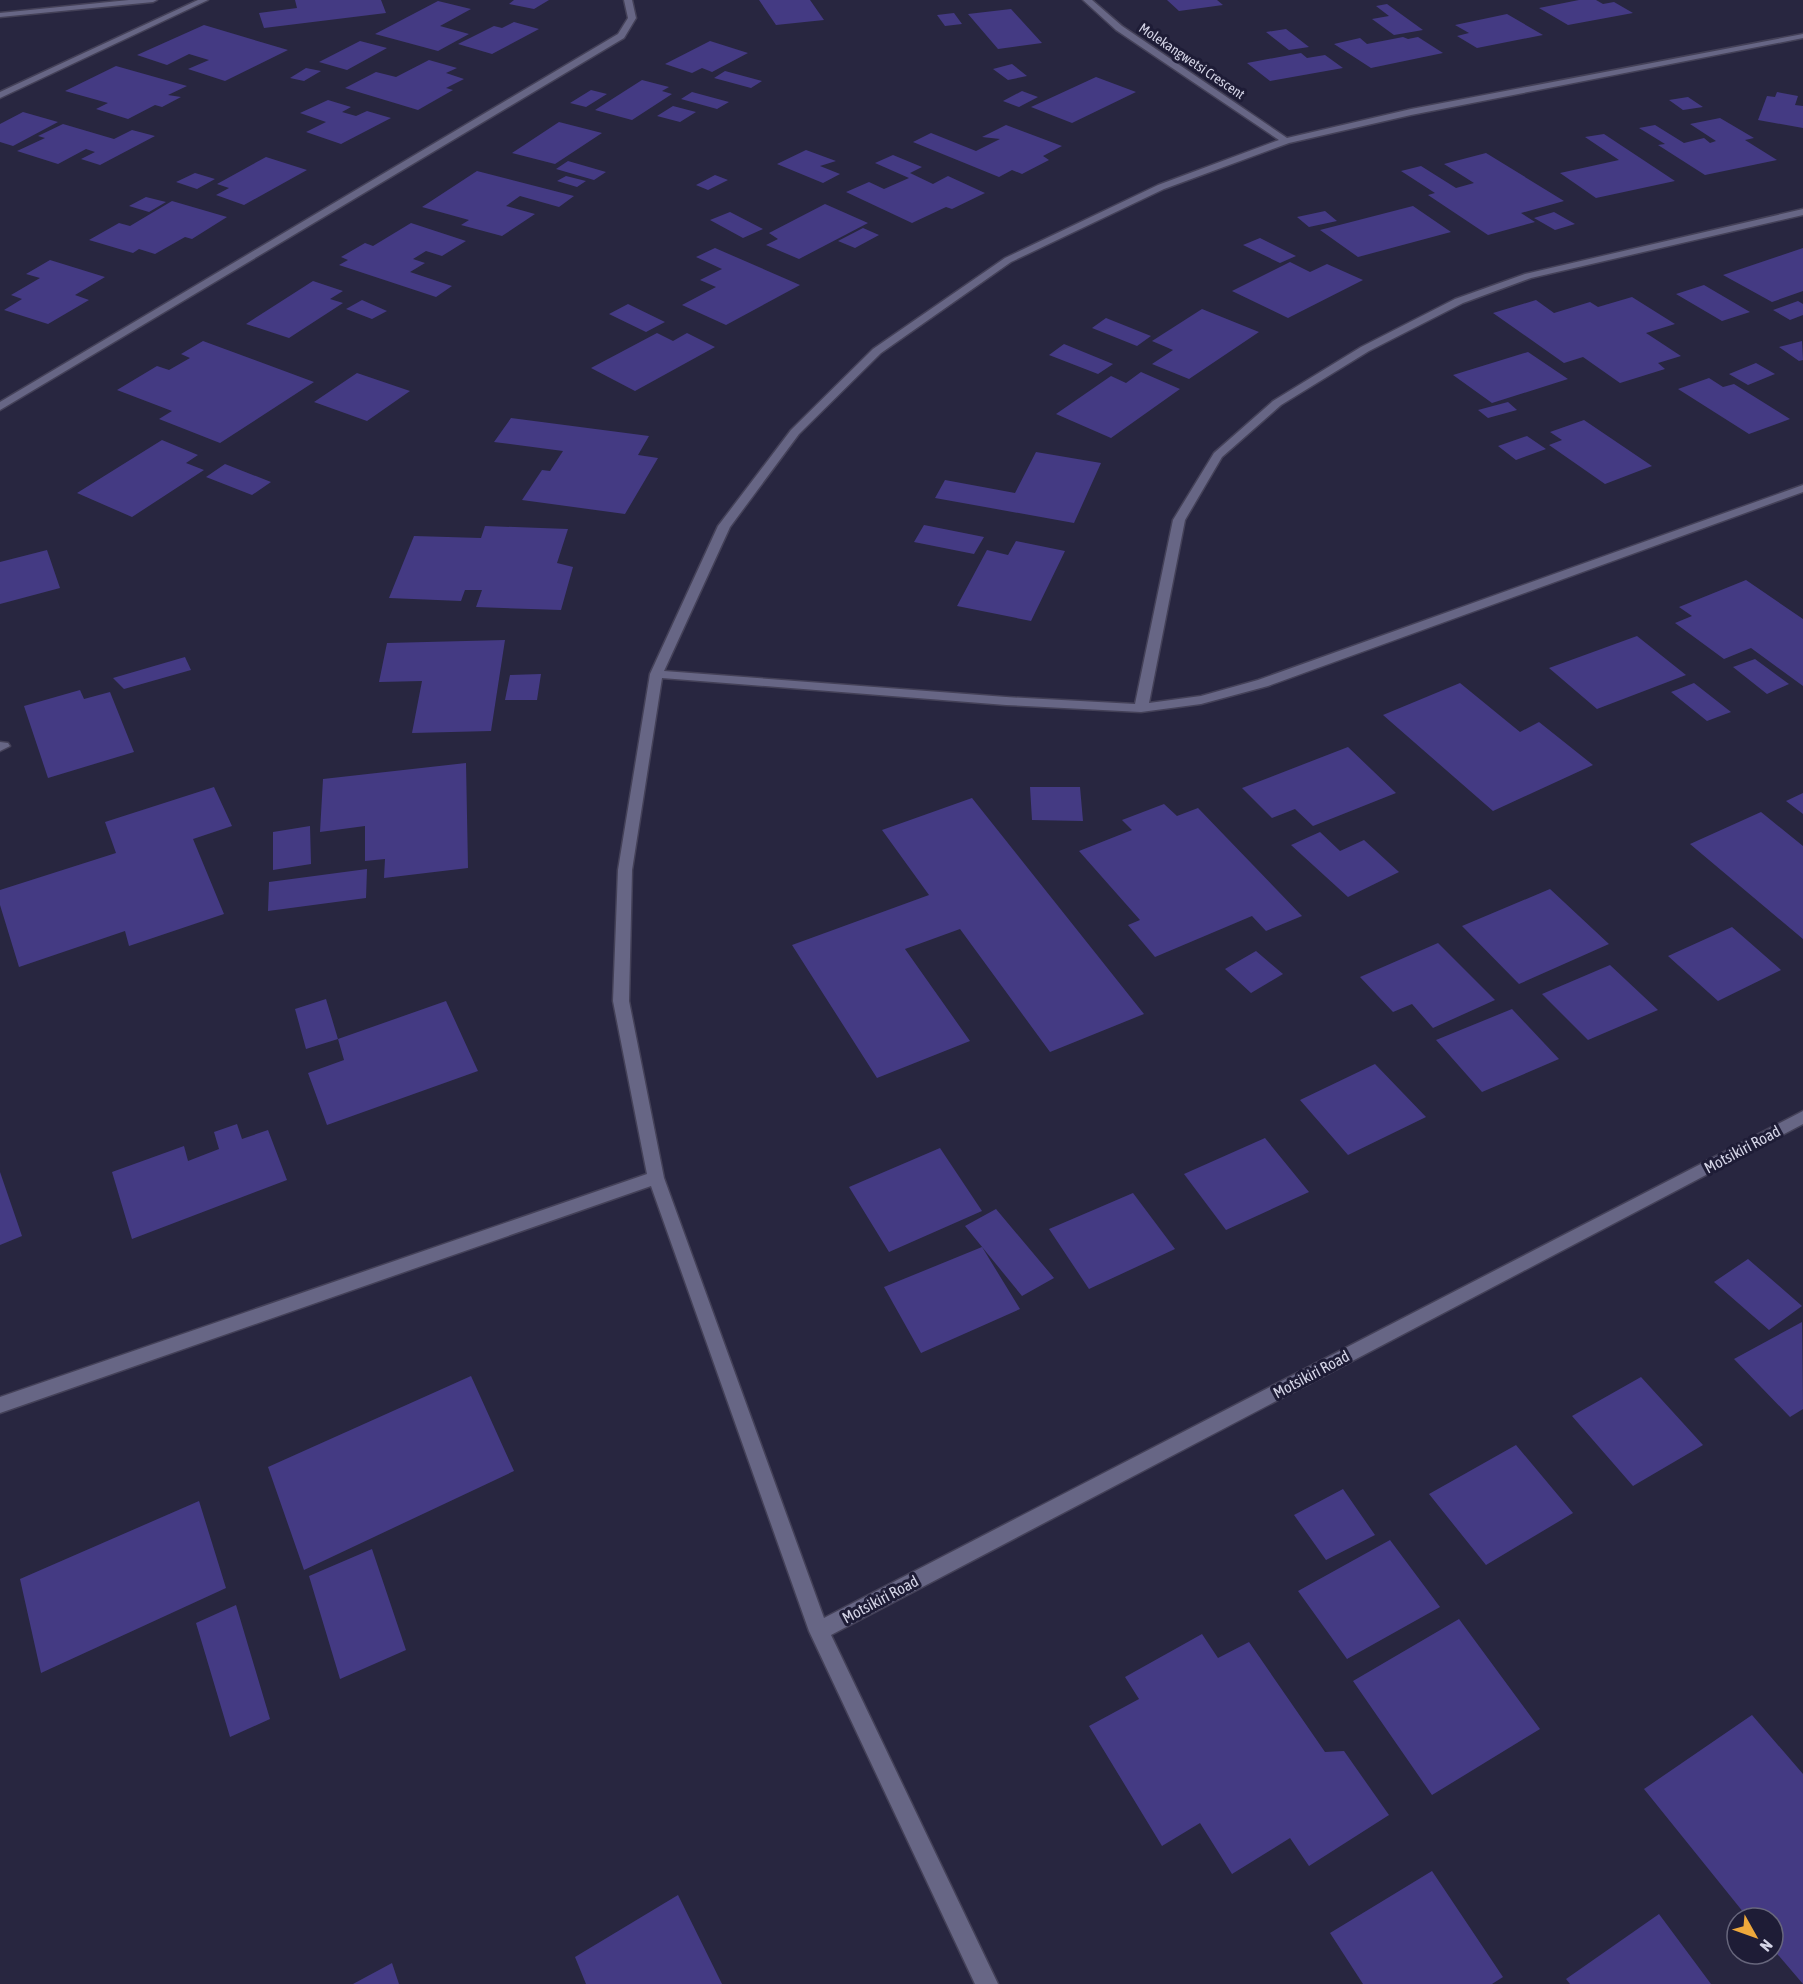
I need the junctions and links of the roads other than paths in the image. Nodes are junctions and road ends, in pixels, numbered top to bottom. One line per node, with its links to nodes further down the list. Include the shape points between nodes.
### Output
1 (153, 0): 5 (street)
2 (204, 0): 7 (street)
3 (627, 0): 10 (street, via 632,18 621,36)
4 (1087, 0): 8 (street, Molekangwetsi Crescent, via 1119,28)
5 (0, 15)
6 (1803, 36): 8 (street, via 1412,112)
7 (0, 95)
8 (1286, 141): 12 (street, via 1161,187 1008,260 878,351 795,432 724,526)
9 (1803, 212): 13 (street, via 1528,276 1469,298 1365,349 1277,403 1218,455 1179,520)
10 (0, 407)
11 (1803, 488): 13 (street, via 1263,683 1201,700)
12 (657, 674): 13 (street); 15 (street, via 625,870 621,1001)
13 (1140, 708)
14 (1803, 1117): 17 (street, Motsikiri Road)
15 (656, 1178): 16 (street); 17 (street)
16 (0, 1405)
17 (819, 1630): 18 (street)
18 (987, 1984)

